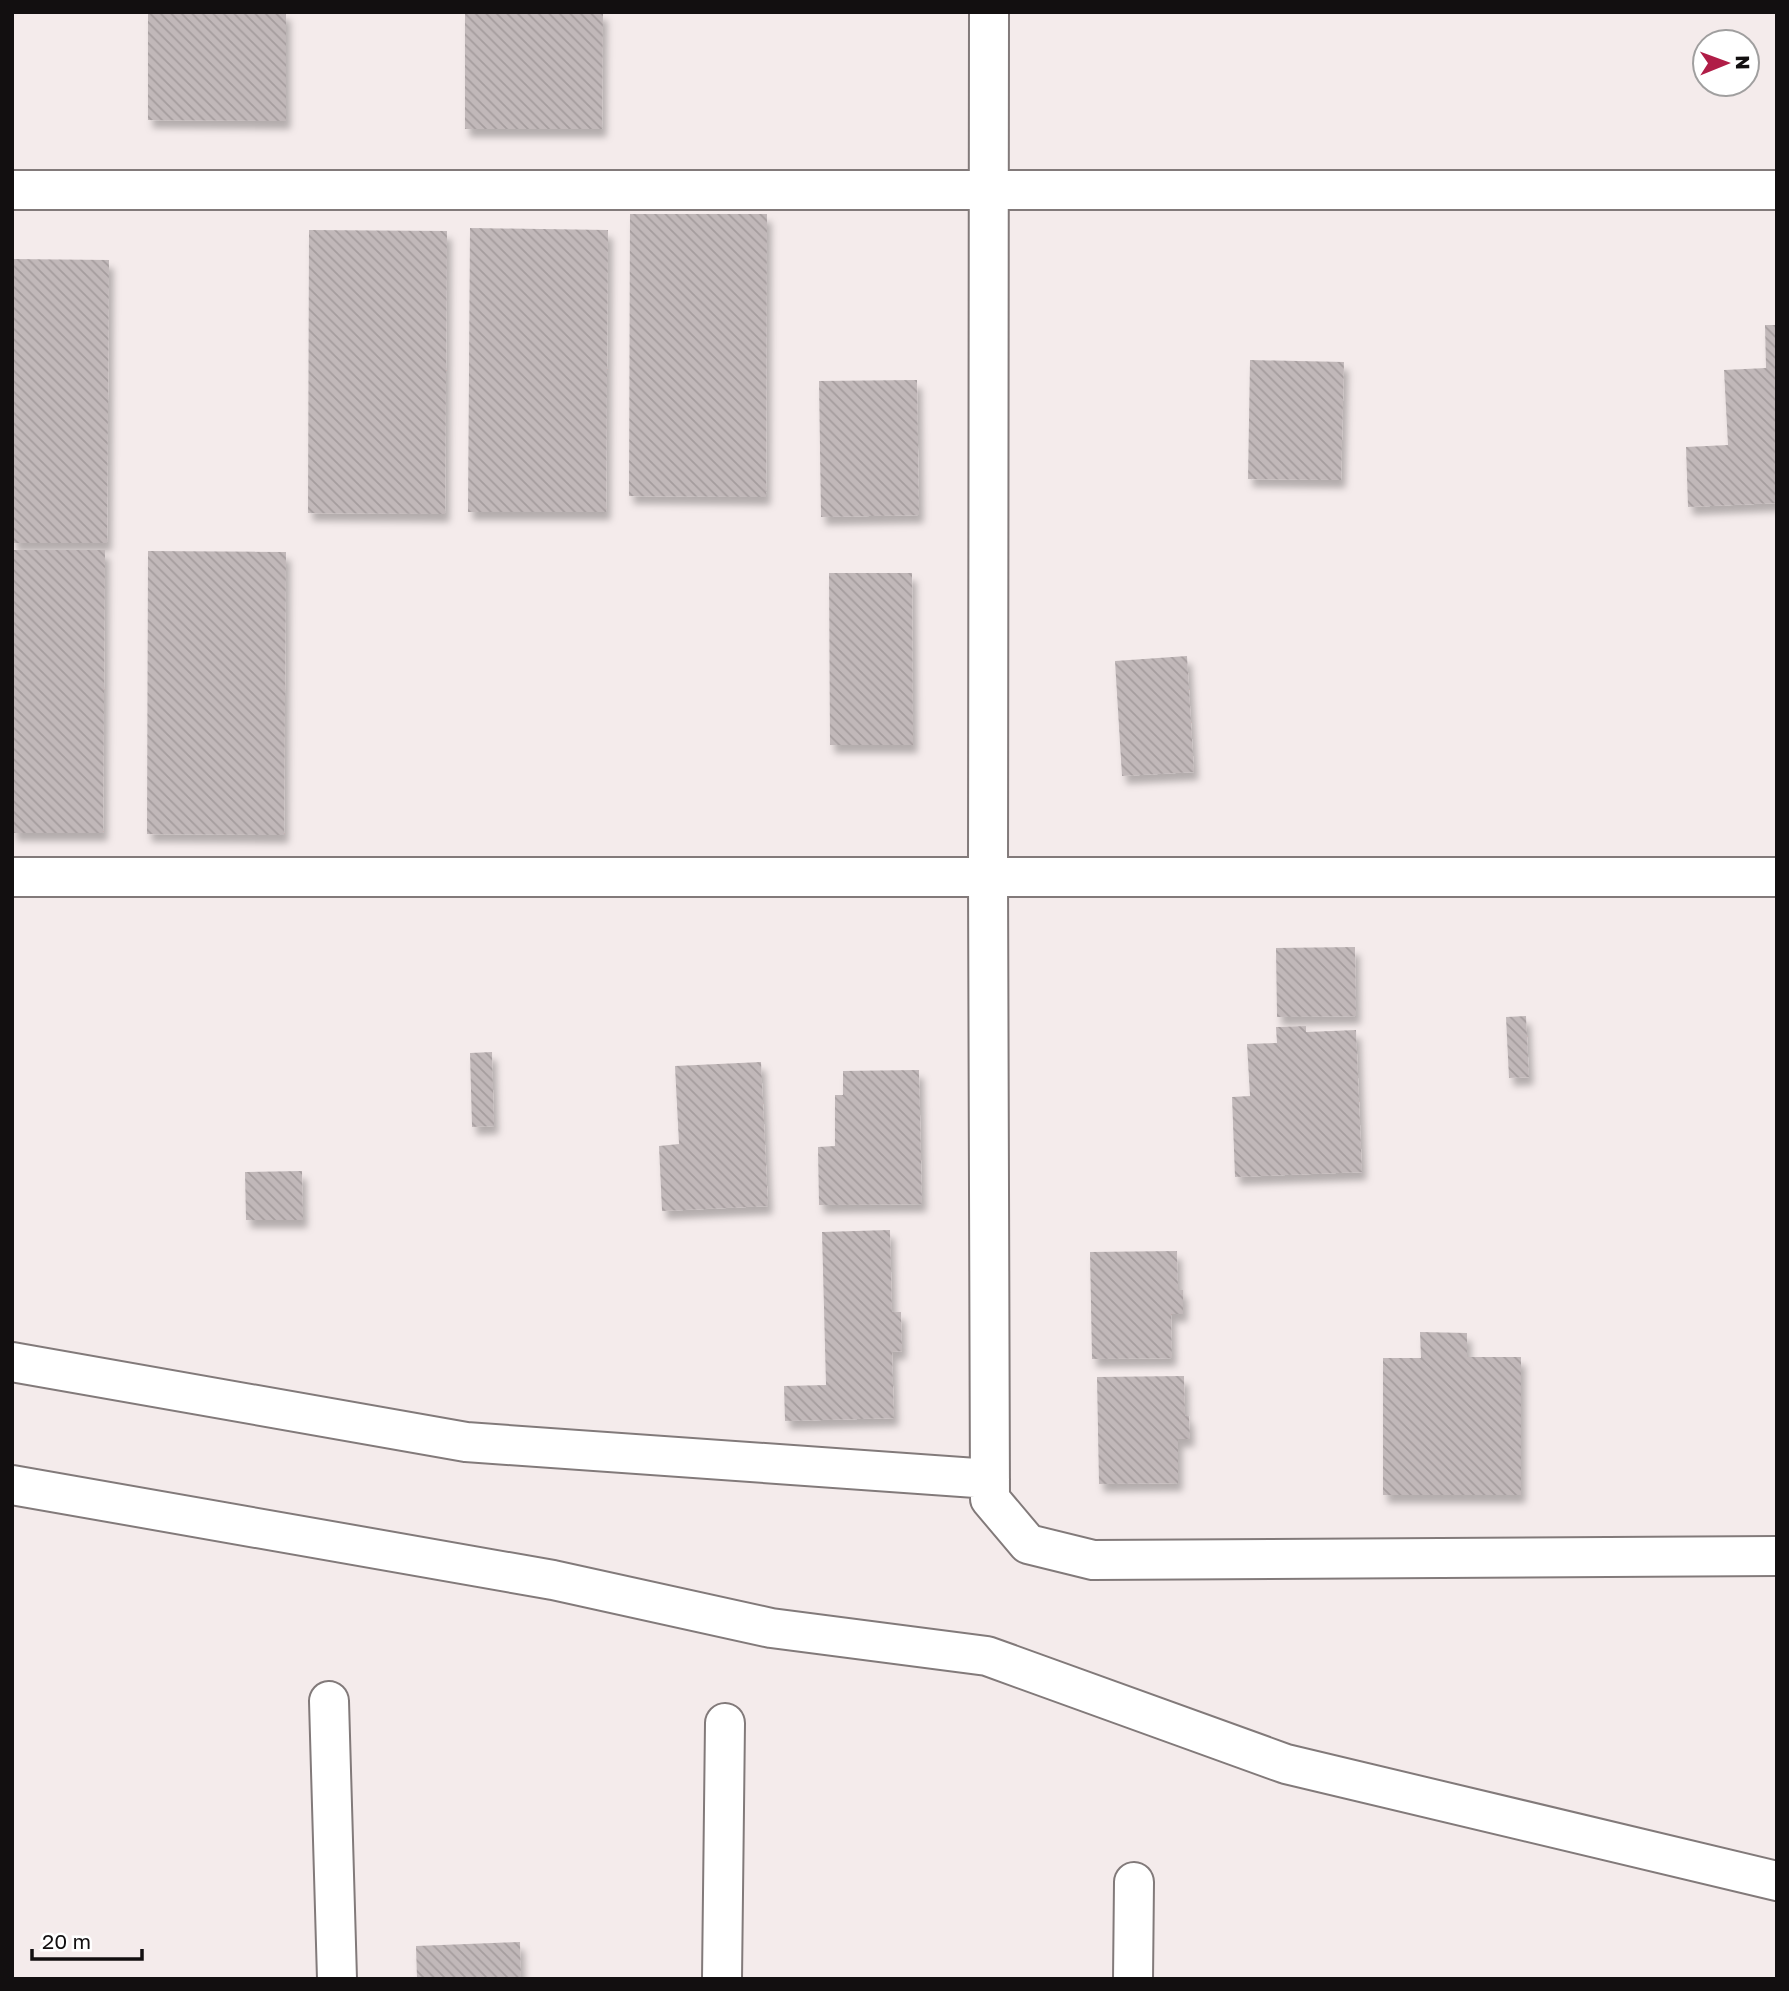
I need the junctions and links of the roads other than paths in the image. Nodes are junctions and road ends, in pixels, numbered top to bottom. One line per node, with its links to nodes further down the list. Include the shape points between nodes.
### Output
1 (989, 12): 2 (street)
2 (989, 189): 3 (street); 4 (street); 6 (street)
3 (12, 190)
4 (1777, 190)
5 (12, 877): 6 (street)
6 (988, 877): 7 (street); 9 (street)
7 (1777, 877)
8 (12, 1362): 9 (street, via 466,1442)
9 (990, 1479): 11 (street, via 990,1499 1028,1544 1093,1560)
10 (12, 1485): 14 (street, via 553,1580 771,1628 987,1656 1286,1764)
11 (1777, 1556)
12 (329, 1701): 16 (street)
13 (725, 1723): 17 (street)
14 (1777, 1881)
15 (1134, 1882): 18 (street)
16 (337, 1979)
17 (722, 1979)
18 (1133, 1979)

